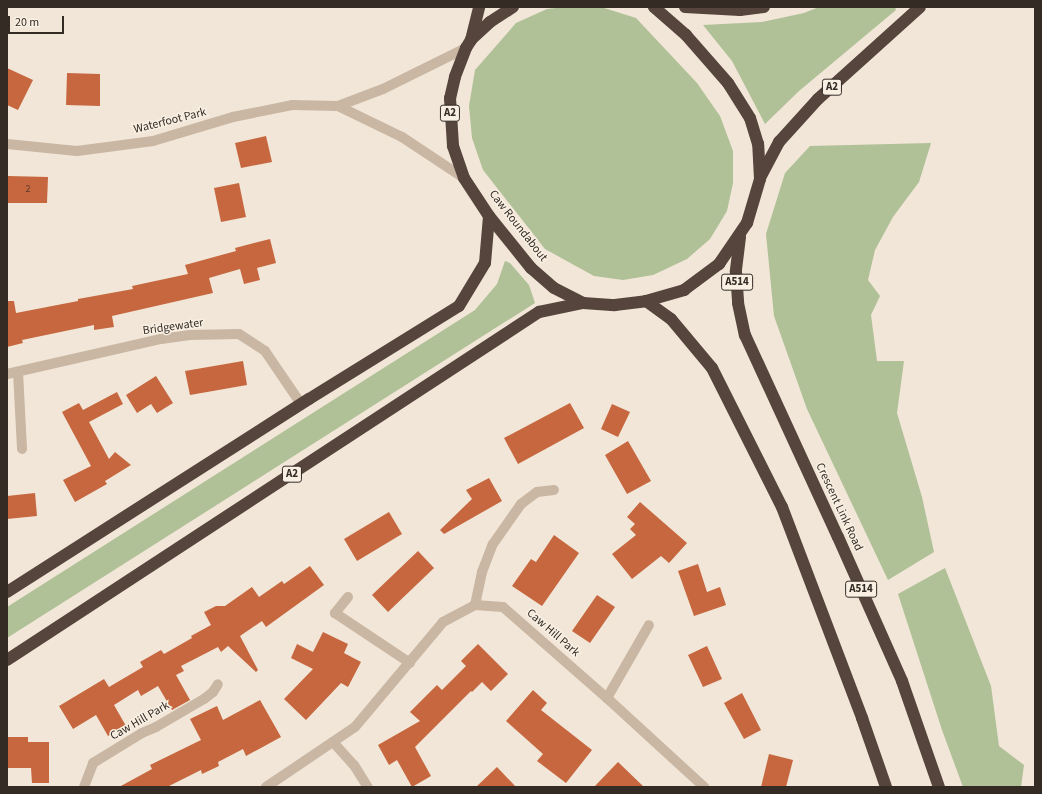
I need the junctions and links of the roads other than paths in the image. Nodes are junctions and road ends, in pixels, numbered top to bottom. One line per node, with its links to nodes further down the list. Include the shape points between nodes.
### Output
1 (478, 7): 7 (highway)
2 (513, 7): 7 (highway, Caw Roundabout / A2, via 490,22)
3 (654, 7): 11 (highway, Caw Roundabout, via 686,35 728,83 750,118 758,144)
4 (685, 7): 5 (highway, via 740,10)
5 (764, 7)
6 (920, 7): 11 (highway, A2, via 818,99 779,142)
7 (468, 44): 8 (street, Waterfoot Park, via 383,89); 10 (highway, Caw Roundabout / A2, via 450,98 453,146)
8 (338, 106): 9 (street, Waterfoot Park, via 292,105 233,118 153,141 77,151); 10 (street, Waterfoot Park, via 402,137)
9 (7, 144)
10 (464, 178): 12 (highway, Caw Roundabout / A2)
11 (760, 179): 13 (highway, Caw Roundabout / A514, via 747,223)
12 (489, 216): 15 (highway, Caw Roundabout / A2, via 531,268 554,288); 18 (highway, via 485,263 459,306)
13 (740, 236): 14 (highway, Caw Roundabout / A2, via 719,264 684,290); 35 (highway, Crescent Link Road / A514, via 736,272 738,303 745,335 902,681)
14 (646, 301): 15 (highway, Caw Roundabout / A2, via 615,305); 34 (highway, via 671,320 712,368 775,494 862,718)
15 (583, 303): 25 (highway, A2, via 539,312)
16 (18, 372): 17 (street, Bridgewater); 18 (street, Bridgewater, via 161,339 190,335 239,334 265,351); 19 (street)
17 (7, 374)
18 (301, 404): 21 (highway)
19 (22, 449)
20 (554, 490): 23 (street, via 537,492 521,504 493,544 482,572)
21 (7, 592)
22 (348, 597): 26 (street, via 335,613)
23 (475, 605): 26 (street, via 443,622); 28 (street, Caw Hill Park, via 503,607)
24 (649, 625): 28 (street)
25 (7, 660)
26 (410, 663): 29 (street, via 355,727)
27 (218, 684): 30 (street, Caw Hill Park, via 204,699 93,763)
28 (607, 698): 33 (street, Caw Hill Park)
29 (333, 742): 31 (street); 32 (street, via 354,765)
30 (84, 787)
31 (266, 787)
32 (368, 787)
33 (704, 787)
34 (886, 787)
35 (939, 787)

